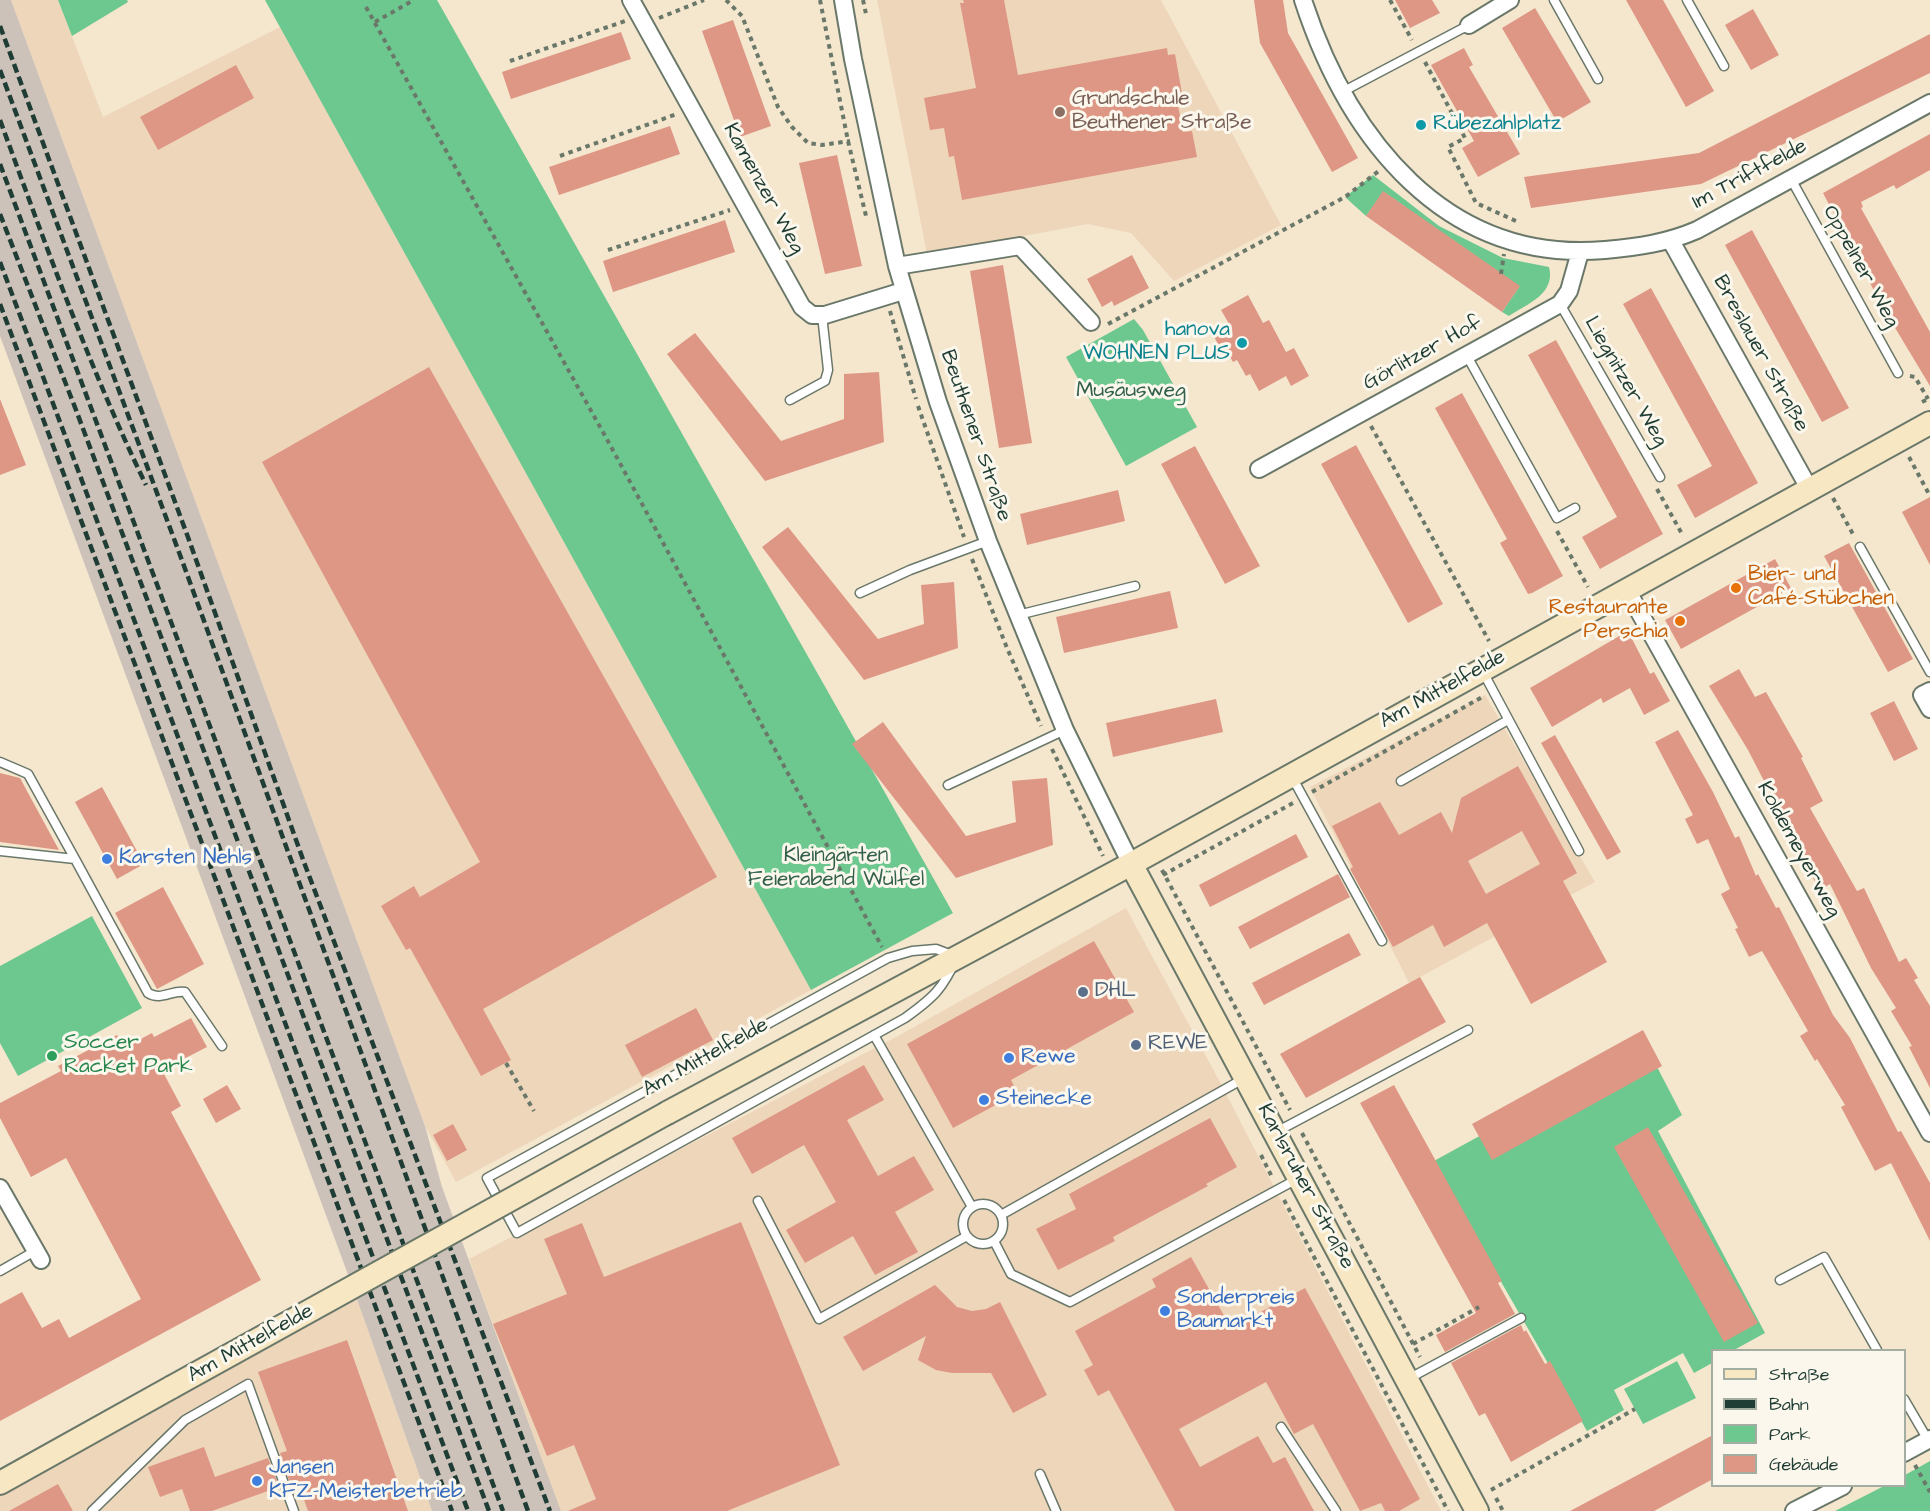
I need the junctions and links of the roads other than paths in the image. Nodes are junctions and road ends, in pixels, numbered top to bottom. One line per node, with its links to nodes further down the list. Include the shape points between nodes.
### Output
1 (631, 0): 18 (street, Kamenzer Weg, via 802,307 812,315)
2 (843, 0): 15 (street, Beuthener Straße)
3 (1303, 0): 10 (street, via 1316,39)
4 (1510, 0): 7 (street)
5 (1554, 0): 9 (lane)
6 (1687, 0): 8 (lane)
7 (1469, 25): 10 (lane)
8 (1724, 66)
9 (1598, 79)
10 (1342, 92): 14 (street, via 1366,133 1390,162 1443,209 1494,236 1553,251)
11 (1930, 103): 12 (street, Im Triftfelde)
12 (1791, 179): 13 (street, Im Triftfelde); 21 (lane, Oppelner Weg)
13 (1671, 241): 14 (street, Im Triftfelde); 26 (street, Breslauer Straße)
14 (1580, 252): 17 (street, via 1569,291)
15 (897, 266): 16 (street, Beuthener Straße); 19 (street, via 1020,246)
16 (903, 291): 18 (street); 28 (street, Beuthener Straße)
17 (1560, 304): 20 (street, Görlitzer Hof); 25 (lane, Liegnitzer Weg)
18 (822, 315): 22 (lane, via 828,370 825,381)
19 (1092, 322)
20 (1467, 356): 24 (street, Görlitzer Hof); 27 (lane, via 1557,518)
21 (1898, 373)
22 (790, 400)
23 (1930, 423): 26 (street, Am Mittelfelde)
24 (1259, 469)
25 (1660, 477)
26 (1817, 485): 31 (street, Am Mittelfelde)
27 (1575, 508)
28 (988, 541): 32 (lane); 33 (street, Beuthener Straße)
29 (1860, 547): 35 (lane)
30 (1135, 586): 33 (lane)
31 (1627, 590): 34 (street, Am Mittelfelde); 55 (street, Koldemeyerweg)
32 (860, 593)
33 (1018, 615): 39 (street, Beuthener Straße)
34 (1481, 669): 38 (lane); 41 (street, Am Mittelfelde)
35 (1930, 672)
36 (1930, 691): 37 (street, via 1922,695)
37 (1930, 709)
38 (1508, 720): 42 (lane); 45 (lane)
39 (1065, 730): 43 (lane); 47 (street, Beuthener Straße)
40 (0, 762): 46 (lane, via 28,774)
41 (1291, 774): 47 (street, Am Mittelfelde); 48 (lane)
42 (1401, 781)
43 (948, 785)
44 (0, 851): 46 (lane)
45 (1580, 851)
46 (75, 859): 52 (lane, via 148,993 162,997 185,992)
47 (1131, 864): 49 (street, Am Mittelfelde); 53 (street, Karlsruher Straße)
48 (1382, 941)
49 (957, 957): 51 (lane, Am Mittelfelde, via 946,983 932,999); 51 (lane, Am Mittelfelde, via 936,949 888,958 487,1178 517,1233); 74 (street, Am Mittelfelde, bridge)
50 (1468, 1030): 54 (lane)
51 (874, 1035): 59 (lane)
52 (222, 1046)
53 (1246, 1077): 54 (street, Karlsruher Straße); 60 (lane)
54 (1276, 1133): 56 (street, Karlsruher Straße)
55 (1930, 1133)
56 (1300, 1178): 62 (lane, via 1070,1302 1011,1274); 68 (street, Karlsruher Straße, via 1393,1354)
57 (0, 1188): 63 (street)
58 (758, 1201): 61 (lane, via 819,1319)
59 (972, 1207): 60 (lane, via 990,1205); 61 (lane, via 963,1224)
60 (1001, 1215): 62 (lane, via 1003,1227)
61 (967, 1236): 62 (lane, via 982,1244)
62 (994, 1241)
63 (38, 1255): 64 (lane)
64 (0, 1271)
65 (1780, 1280): 67 (lane, via 1824,1257)
66 (1521, 1318): 68 (lane)
67 (1876, 1349)
68 (1417, 1374): 80 (street, Karlsruher Straße)
69 (1906, 1401): 71 (lane)
70 (1281, 1427): 79 (lane)
71 (1929, 1440): 72 (street)
72 (1906, 1452)
73 (1040, 1474): 78 (lane)
74 (0, 1483)
75 (1839, 1487): 81 (street)
76 (92, 1511): 77 (lane, Am Mittelfelde, via 185,1420 248,1384)
77 (294, 1511)
78 (1056, 1511)
79 (1335, 1511)
80 (1477, 1511)
81 (1794, 1511)

